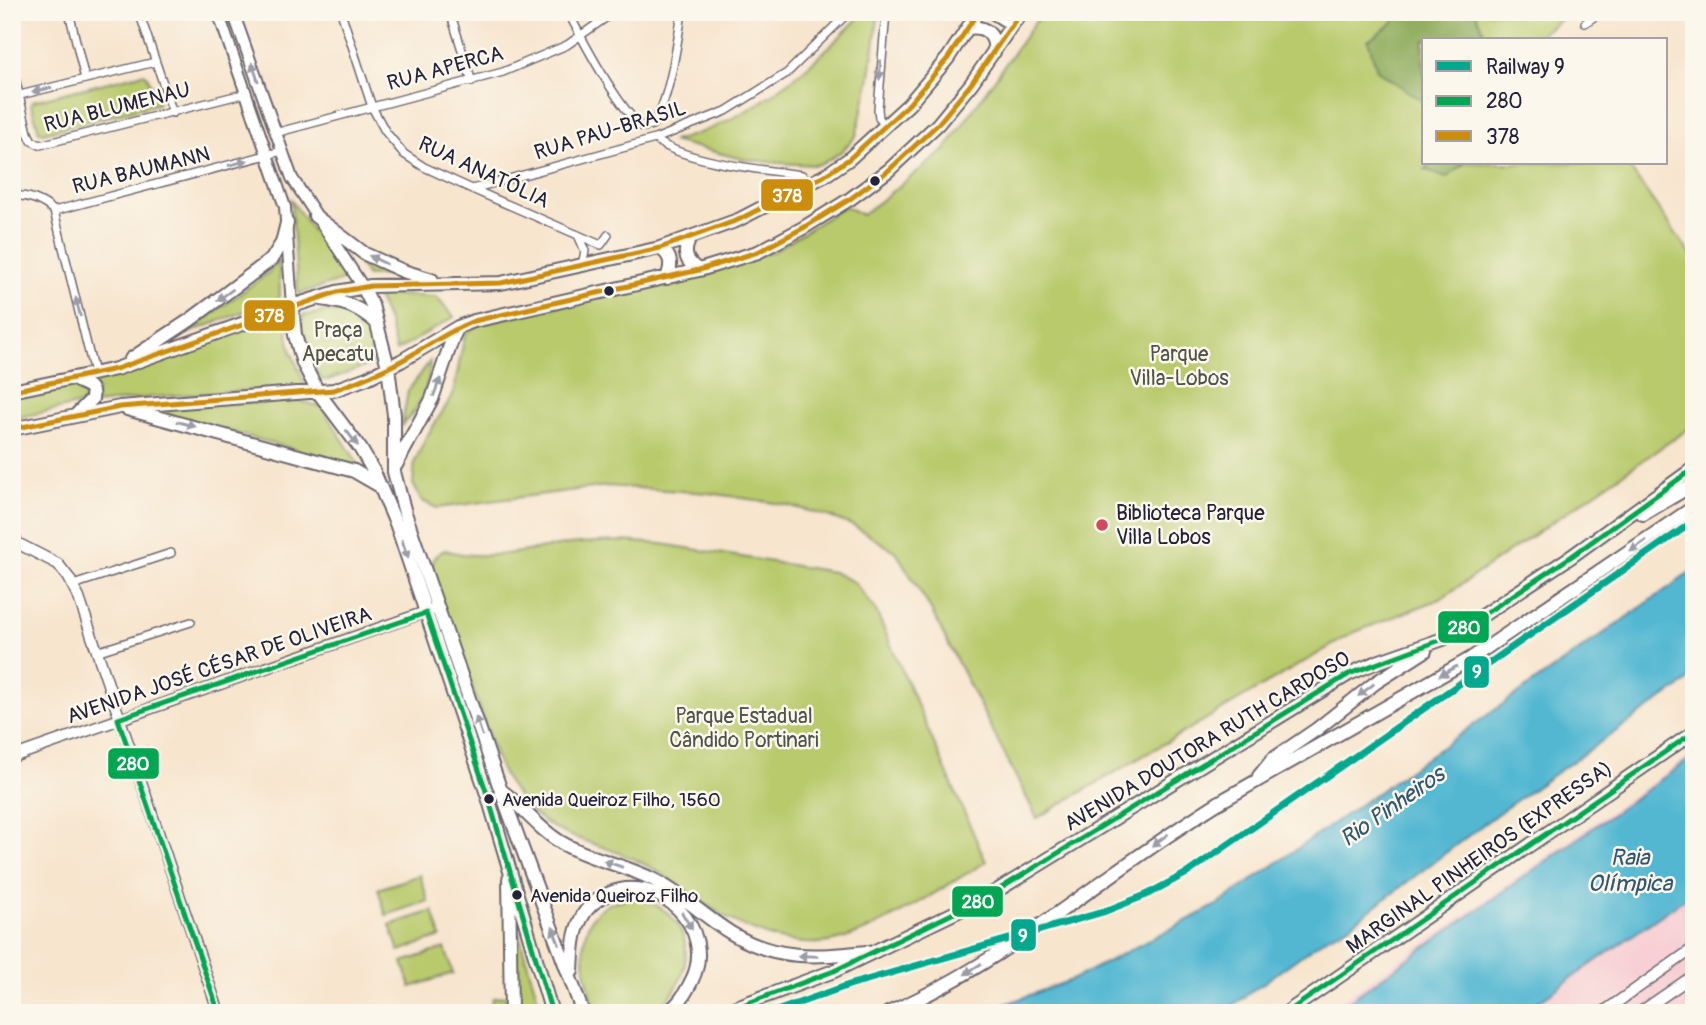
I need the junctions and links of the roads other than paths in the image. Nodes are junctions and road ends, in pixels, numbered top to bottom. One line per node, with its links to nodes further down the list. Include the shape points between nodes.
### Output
1 (69, 12): 22 (street)
2 (139, 12): 20 (street)
3 (218, 12): 24 (main road)
4 (233, 12): 29 (main road, one-way to 4)
5 (341, 12): 26 (street, RUA ANATÓLIA)
6 (450, 12): 23 (street)
7 (568, 12): 18 (street)
8 (614, 12): 18 (street, RUA APERCA)
9 (682, 12): 18 (street, via 676,52 660,112 652,125 642,127)
10 (849, 12): 30 (street, RUA PAU-BRASIL, via 787,73 726,111)
11 (886, 12): 28 (street, one-way to 28, via 878,110)
12 (978, 12): 17 (highway)
13 (992, 12): 15 (highway, via 1004,20)
14 (1601, 12): 16 (street)
15 (1019, 16): 19 (highway)
16 (1585, 23)
17 (968, 28): 19 (highway, via 979,27 990,34); 28 (highway, via 917,95)
18 (581, 37): 23 (street, RUA APERCA)
19 (994, 52): 44 (highway, via 938,124 889,170 758,252)
20 (155, 62): 22 (street); 27 (street)
21 (12, 65): 25 (street, RUA BLUMENAU)
22 (85, 79): 25 (street, one-way to 25)
23 (472, 82): 26 (street, RUA APERCA)
24 (247, 93): 27 (street, RUA BLUMENAU); 32 (main road)
25 (20, 96): 27 (street, RUA BLUMENAU, via 30,138 40,145)
26 (372, 107): 29 (street, RUA APERCA); 34 (street, RUA ANATÓLIA, via 404,154)
27 (173, 113)
28 (885, 126): 33 (highway, via 838,168)
29 (275, 132): 31 (main road)
30 (655, 139): 33 (street, via 672,150 802,175); 34 (street, RUA PAU-BRASIL)
31 (282, 151): 32 (street, RUA BAUMANN); 37 (main road)
32 (269, 155): 36 (street, RUA BAUMANN, one-way to 32); 38 (main road)
33 (809, 184): 41 (highway, via 738,220)
34 (472, 189): 39 (street, RUA ANATÓLIA)
35 (12, 195): 36 (street, RUA BAUMANN, via 38,201)
36 (54, 211): 54 (street, one-way to 36)
37 (315, 216): 46 (highway, one-way to 37, via 365,254); 47 (main road)
38 (287, 223): 49 (main road); 53 (highway, one-way to 53, via 272,258)
39 (578, 234): 40 (street, RUA ANATÓLIA, via 601,245); 43 (street, via 585,251)
40 (608, 235)
41 (691, 237): 42 (highway); 44 (highway, via 686,259)
42 (660, 248): 43 (highway); 45 (highway, via 671,262)
43 (582, 265): 46 (highway, via 501,283)
44 (699, 270): 45 (highway)
45 (667, 278): 51 (highway)
46 (442, 284): 47 (highway)
47 (363, 287): 48 (highway); 50 (highway)
48 (317, 298): 49 (highway); 50 (highway, via 362,309)
49 (292, 306): 53 (highway); 57 (highway, via 298,349)
50 (377, 323): 52 (highway)
51 (458, 327): 52 (highway); 63 (highway, one-way to 51, via 432,399)
52 (388, 367): 57 (highway, via 351,385); 63 (highway)
53 (116, 369): 54 (highway)
54 (94, 373): 55 (highway)
55 (72, 378): 56 (highway); 60 (highway, via 93,391 92,399)
56 (12, 391)
57 (318, 392): 58 (highway); 65 (highway, one-way to 65, via 360,448)
58 (225, 398): 59 (highway); 60 (street, via 147,402)
59 (120, 407): 60 (highway); 65 (highway, one-way to 65, via 354,471)
60 (78, 413): 61 (highway)
61 (12, 427)
62 (1694, 468): 67 (highway, AVENIDA DOUTORA RUTH CARDOSO)
63 (394, 472): 71 (highway)
64 (1694, 484): 67 (highway, via 1645,513)
65 (381, 487): 71 (highway, one-way to 71)
66 (1694, 507): 78 (highway, one-way to 78, via 1470,659)
67 (1627, 517): 73 (highway, AVENIDA DOUTORA RUTH CARDOSO)
68 (12, 526): 70 (street, via 17,543 58,564)
69 (171, 553): 70 (street)
70 (73, 584): 74 (street)
71 (431, 610): 75 (street, AVENIDA JOSÉ CÉSAR DE OLIVEIRA); 79 (highway, one-way to 71); 80 (highway)
72 (191, 622): 74 (street)
73 (1443, 639): 78 (highway, one-way to 78, via 1273,759); 82 (highway, AVENIDA DOUTORA RUTH CARDOSO, via 1349,674 995,892)
74 (96, 653): 75 (street)
75 (118, 719): 77 (street, AVENIDA JOSÉ CÉSAR DE OLIVEIRA); 89 (street)
76 (1694, 732): 94 (highway, MARGINAL PINHEIROS (EXPRESSA))
77 (12, 757)
78 (1258, 779): 93 (highway, one-way to 93, via 1176,829 969,972)
79 (502, 791): 82 (highway, one-way to 79, via 802,957 768,950 655,880 555,839); 84 (highway, one-way to 79)
80 (510, 872): 88 (highway); 90 (highway)
81 (1694, 948): 85 (street)
82 (876, 952): 92 (highway, AVENIDA DOUTORA RUTH CARDOSO)
83 (1694, 975): 86 (street)
84 (572, 978): 87 (highway); 91 (highway, one-way to 91, via 574,941 584,913 613,892 627,888 650,891 682,913 695,934 698,951 688,989)
85 (1649, 980): 86 (street, via 1660,988); 95 (street)
86 (1656, 1000): 96 (street)
87 (581, 1007)
88 (552, 1012)
89 (219, 1013)
90 (511, 1013)
91 (666, 1013)
92 (720, 1013)
93 (888, 1013)
94 (1286, 1013)
95 (1602, 1013)
96 (1639, 1013)

